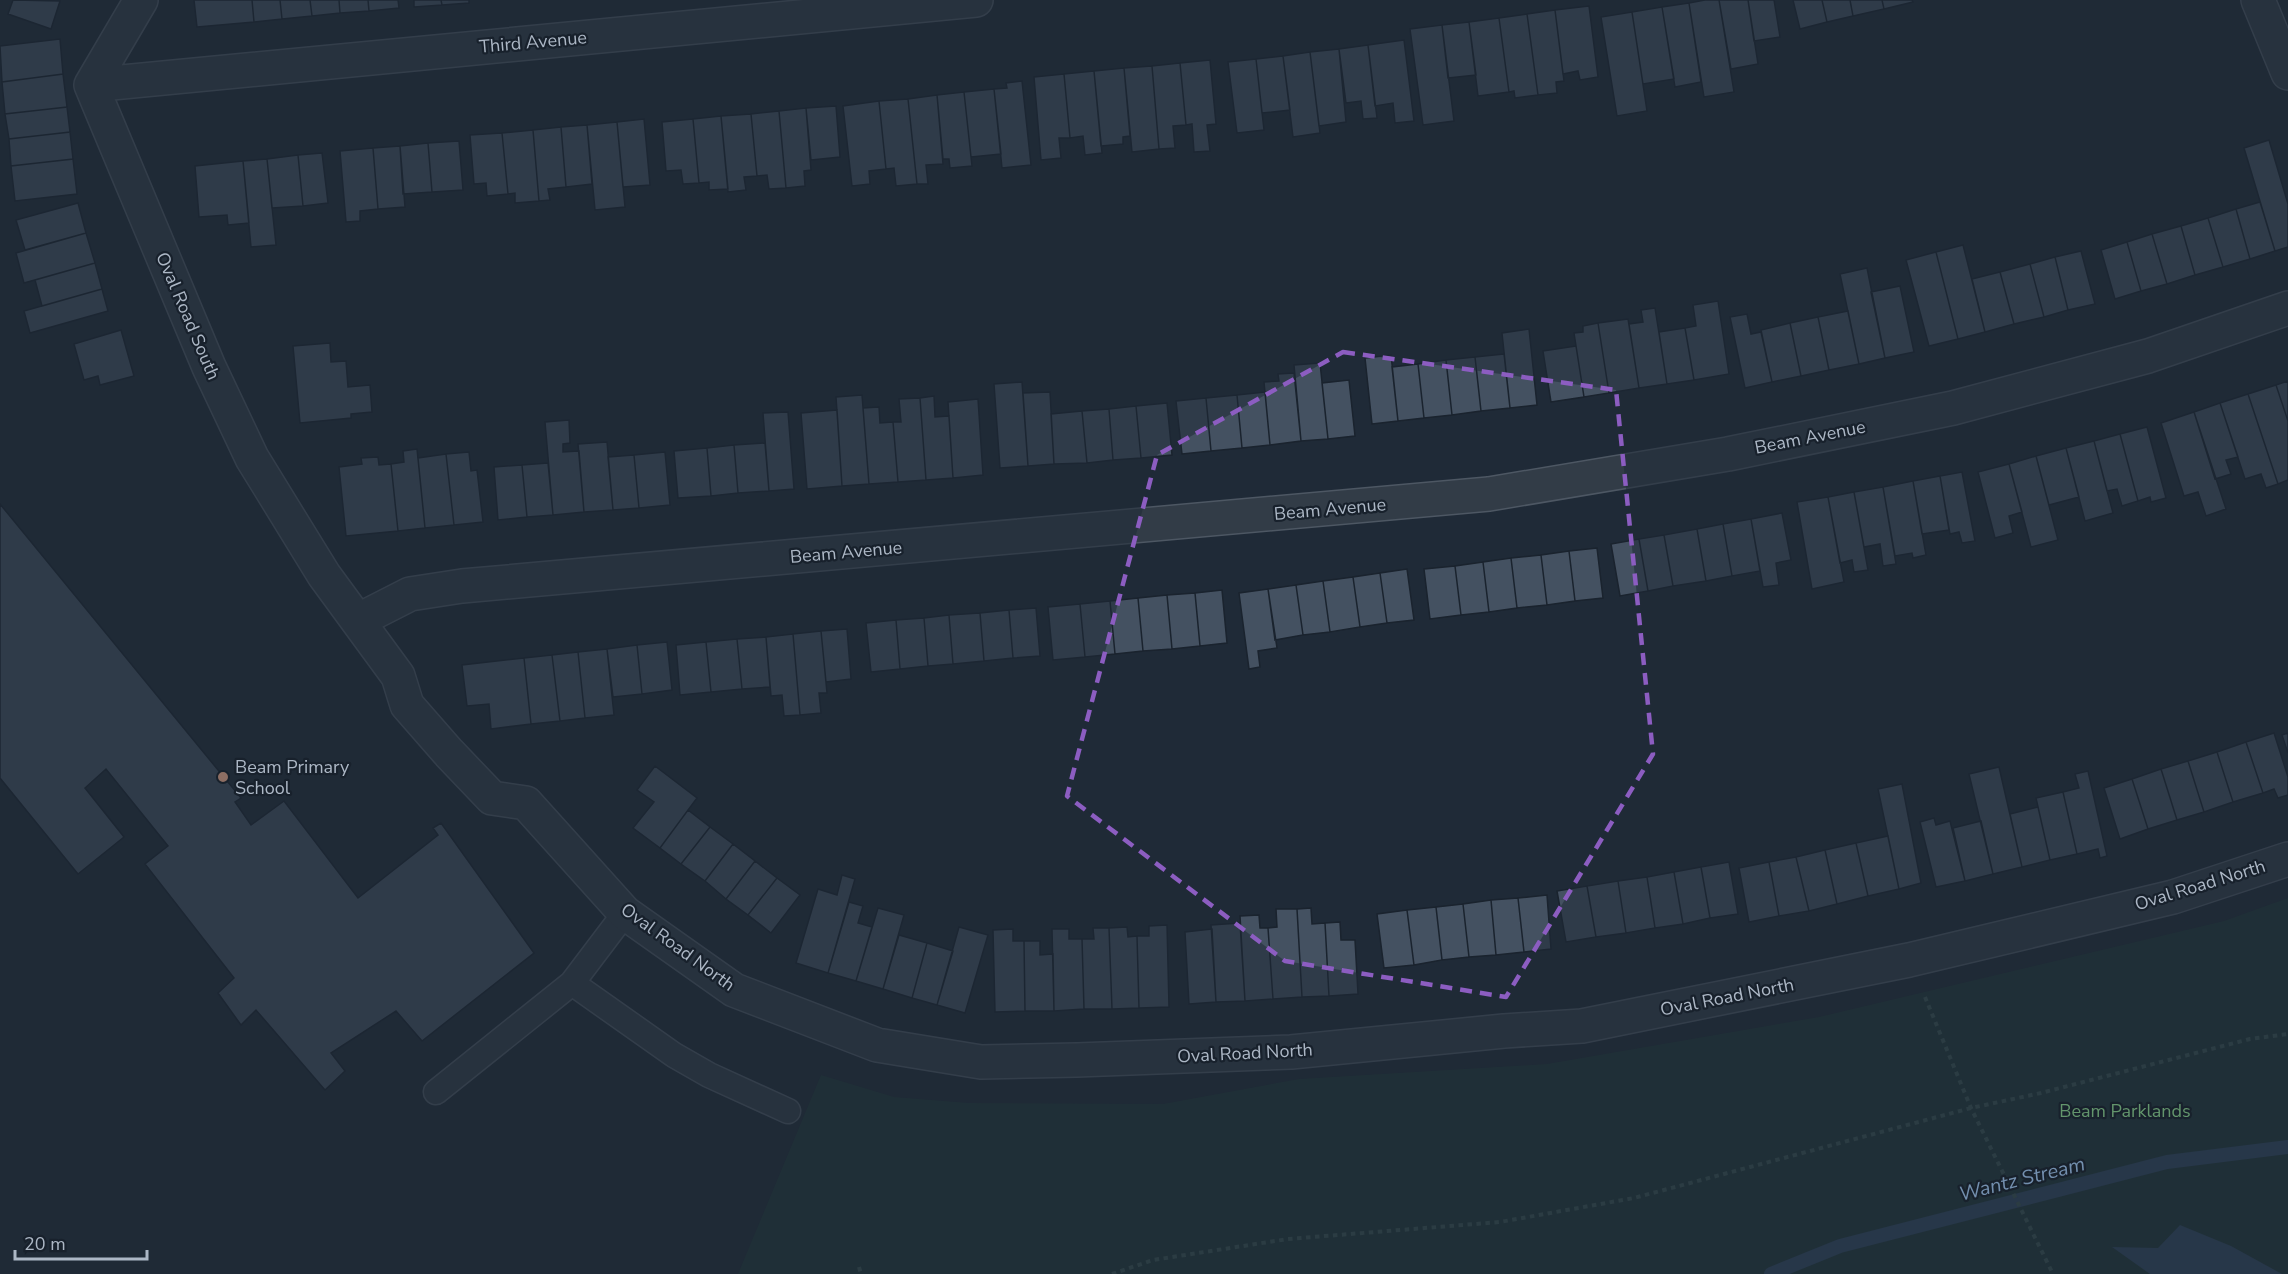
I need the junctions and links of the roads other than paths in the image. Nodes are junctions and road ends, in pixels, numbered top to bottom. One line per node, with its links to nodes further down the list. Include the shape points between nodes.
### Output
1 (141, 0): 5 (street)
2 (976, 0): 5 (street, Third Avenue)
3 (2258, 0): 4 (street)
4 (2288, 73)
5 (91, 85): 7 (street, Oval Road South, via 209,367 252,459 324,575)
6 (2288, 308): 7 (street, Beam Avenue, via 2148,356 1953,408 1728,454 1489,494 462,586 410,594)
7 (358, 620): 9 (street, Oval Road North, via 398,675 407,705 449,753 492,798 526,803)
8 (2288, 859): 9 (street, Oval Road North, via 2173,897 1909,960 1582,1026 1291,1052 981,1062 877,1045 734,990)
9 (625, 913): 10 (lane)
10 (572, 983): 11 (lane); 12 (lane, via 709,1075)
11 (436, 1092)
12 (788, 1111)

